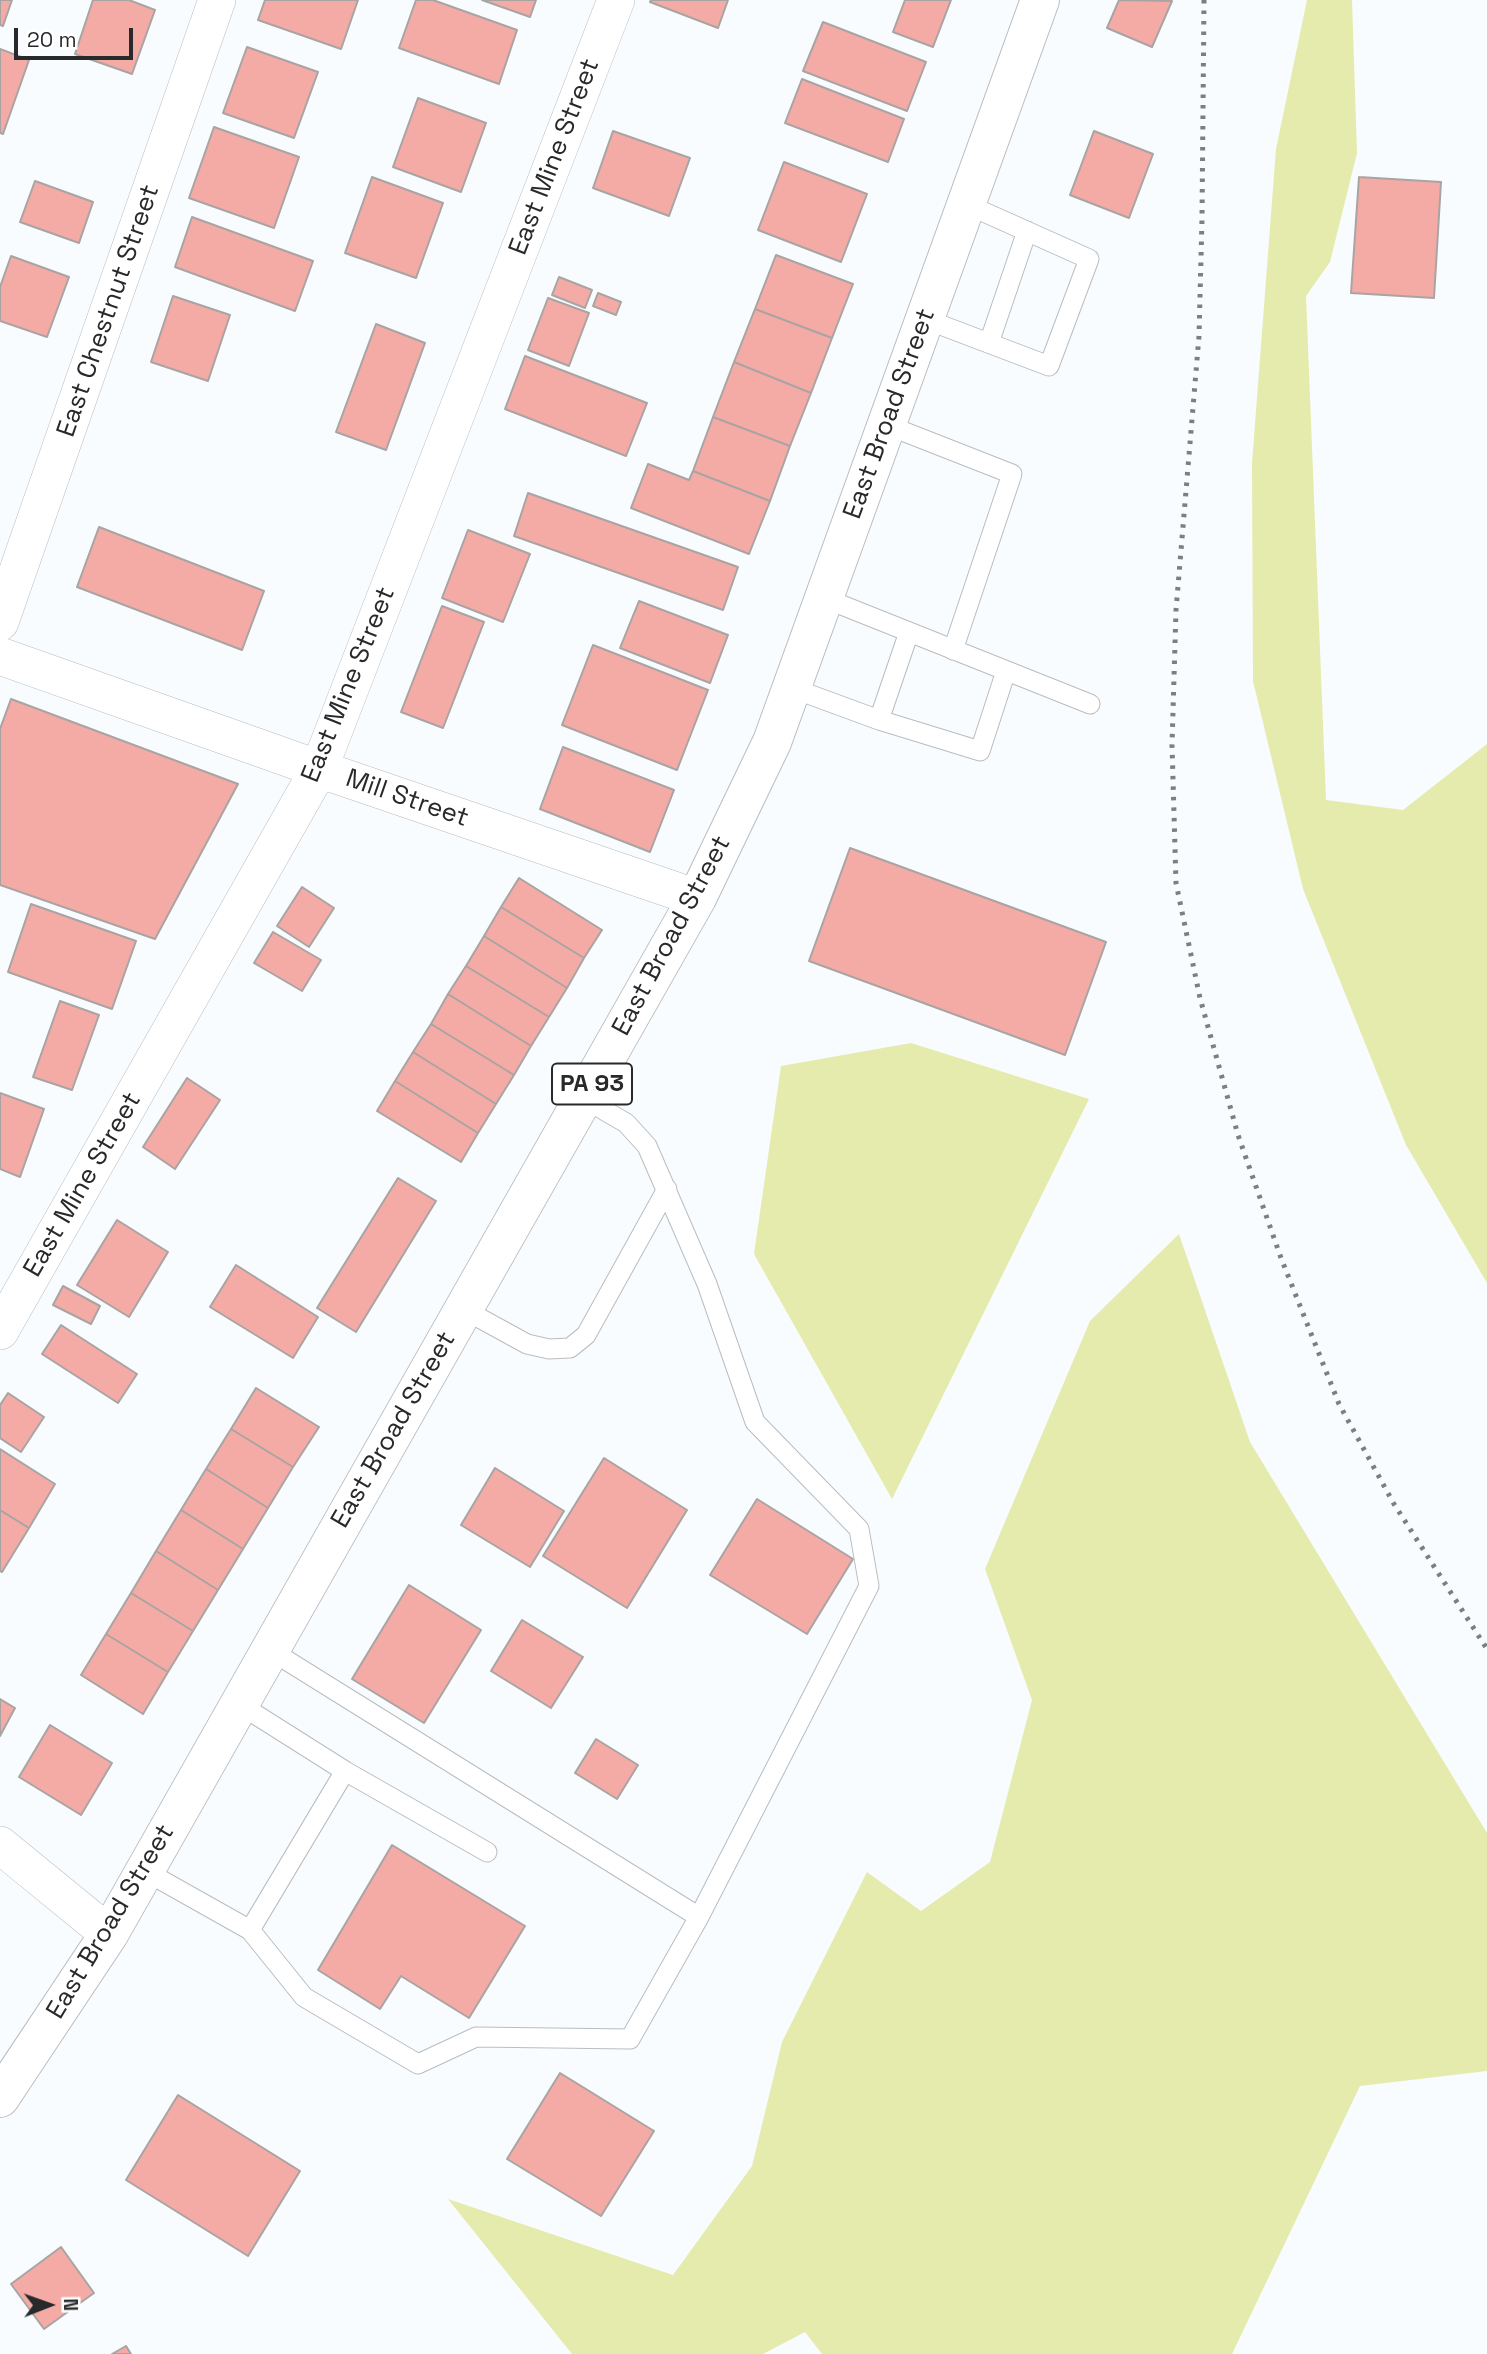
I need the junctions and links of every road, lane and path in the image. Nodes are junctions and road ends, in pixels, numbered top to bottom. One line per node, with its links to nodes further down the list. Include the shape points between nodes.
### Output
1 (217, 0): 10 (street, East Chestnut Street)
2 (616, 0): 18 (street, East Mine Street)
3 (1040, 0): 4 (highway, East Broad Street / PA 93)
4 (966, 204): 5 (lane); 6 (highway, East Broad Street / PA 93)
5 (1027, 231): 7 (lane); 7 (lane, via 1089,259 1049,366)
6 (925, 319): 7 (lane); 8 (highway, East Broad Street / PA 93)
7 (989, 344)
8 (887, 425): 9 (highway, East Broad Street / PA 93); 12 (lane, via 1012,474)
9 (824, 598): 11 (lane); 15 (highway, East Broad Street / PA 93)
10 (0, 622)
11 (909, 632): 12 (lane); 17 (lane)
12 (953, 650): 14 (lane)
13 (0, 656): 18 (street, Mill Street)
14 (1006, 671): 16 (lane); 17 (lane, via 980,751)
15 (792, 688): 17 (lane); 19 (highway, East Broad Street / PA 93, via 772,742)
16 (1090, 704)
17 (879, 720)
18 (318, 769): 19 (street, Mill Street); 23 (street, East Mine Street)
19 (697, 898): 20 (highway, East Broad Street / PA 93)
20 (583, 1098): 21 (lane, via 626,1123 647,1146); 22 (highway, East Broad Street / PA 93)
21 (667, 1189): 22 (lane, via 586,1335 570,1348 527,1344); 30 (lane, via 707,1284 755,1422 859,1529 869,1586)
22 (463, 1309): 24 (highway, East Broad Street / PA 93)
23 (0, 1331)
24 (270, 1650): 25 (highway, East Broad Street / PA 93); 30 (lane)
25 (239, 1704): 26 (lane); 29 (highway, East Broad Street / PA 93)
26 (345, 1770): 28 (lane); 31 (lane)
27 (0, 1845): 32 (street)
28 (487, 1852)
29 (145, 1871): 31 (lane); 32 (highway, East Broad Street / PA 93)
30 (699, 1917): 31 (lane, via 630,2039 476,2037 418,2064 304,1997)
31 (250, 1930)
32 (109, 1934): 33 (highway, East Broad Street / PA 93)
33 (0, 2098)

